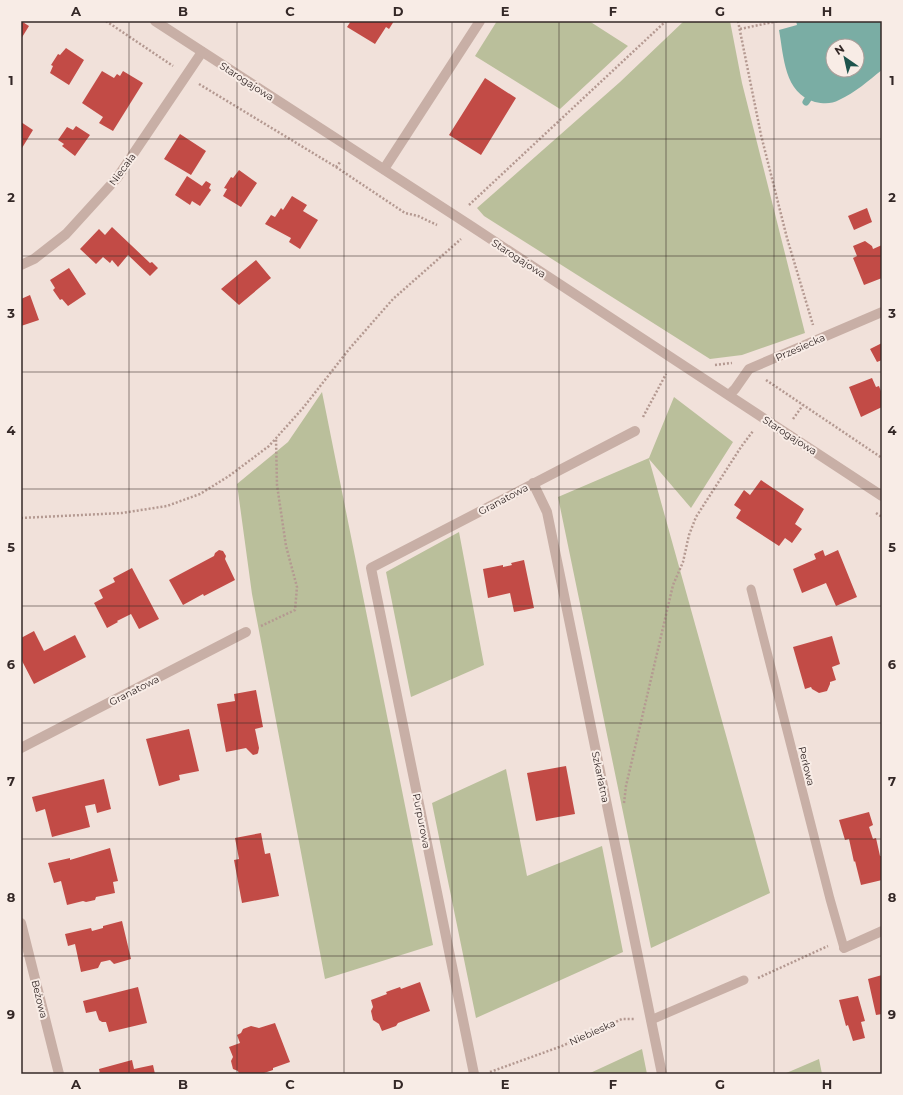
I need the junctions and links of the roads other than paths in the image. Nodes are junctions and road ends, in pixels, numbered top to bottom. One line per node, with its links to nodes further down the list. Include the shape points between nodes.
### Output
1 (155, 21): 3 (street, Starogajowa)
2 (480, 21): 4 (street)
3 (202, 52): 4 (street, Starogajowa); 5 (street, Niecała, via 117,178 66,234 34,259)
4 (384, 169): 7 (street, Starogajowa)
5 (21, 265)
6 (882, 312): 7 (street, Przesiecka, via 749,369)
7 (729, 395): 10 (street, Starogajowa)
8 (635, 431): 9 (street, Granatowa)
9 (533, 483): 11 (street, Granatowa); 19 (street, Szkarłatna, via 547,512)
10 (882, 496)
11 (371, 568): 21 (street, Purpurowa)
12 (751, 589): 17 (lane, Perłowa)
13 (246, 632): 14 (street, Granatowa)
14 (21, 748)
15 (21, 924): 20 (street, Beżowa)
16 (882, 931): 17 (street)
17 (844, 948)
18 (744, 980): 19 (lane)
19 (651, 1020): 22 (street, Szkarłatna)
20 (59, 1074)
21 (474, 1074)
22 (662, 1074)

